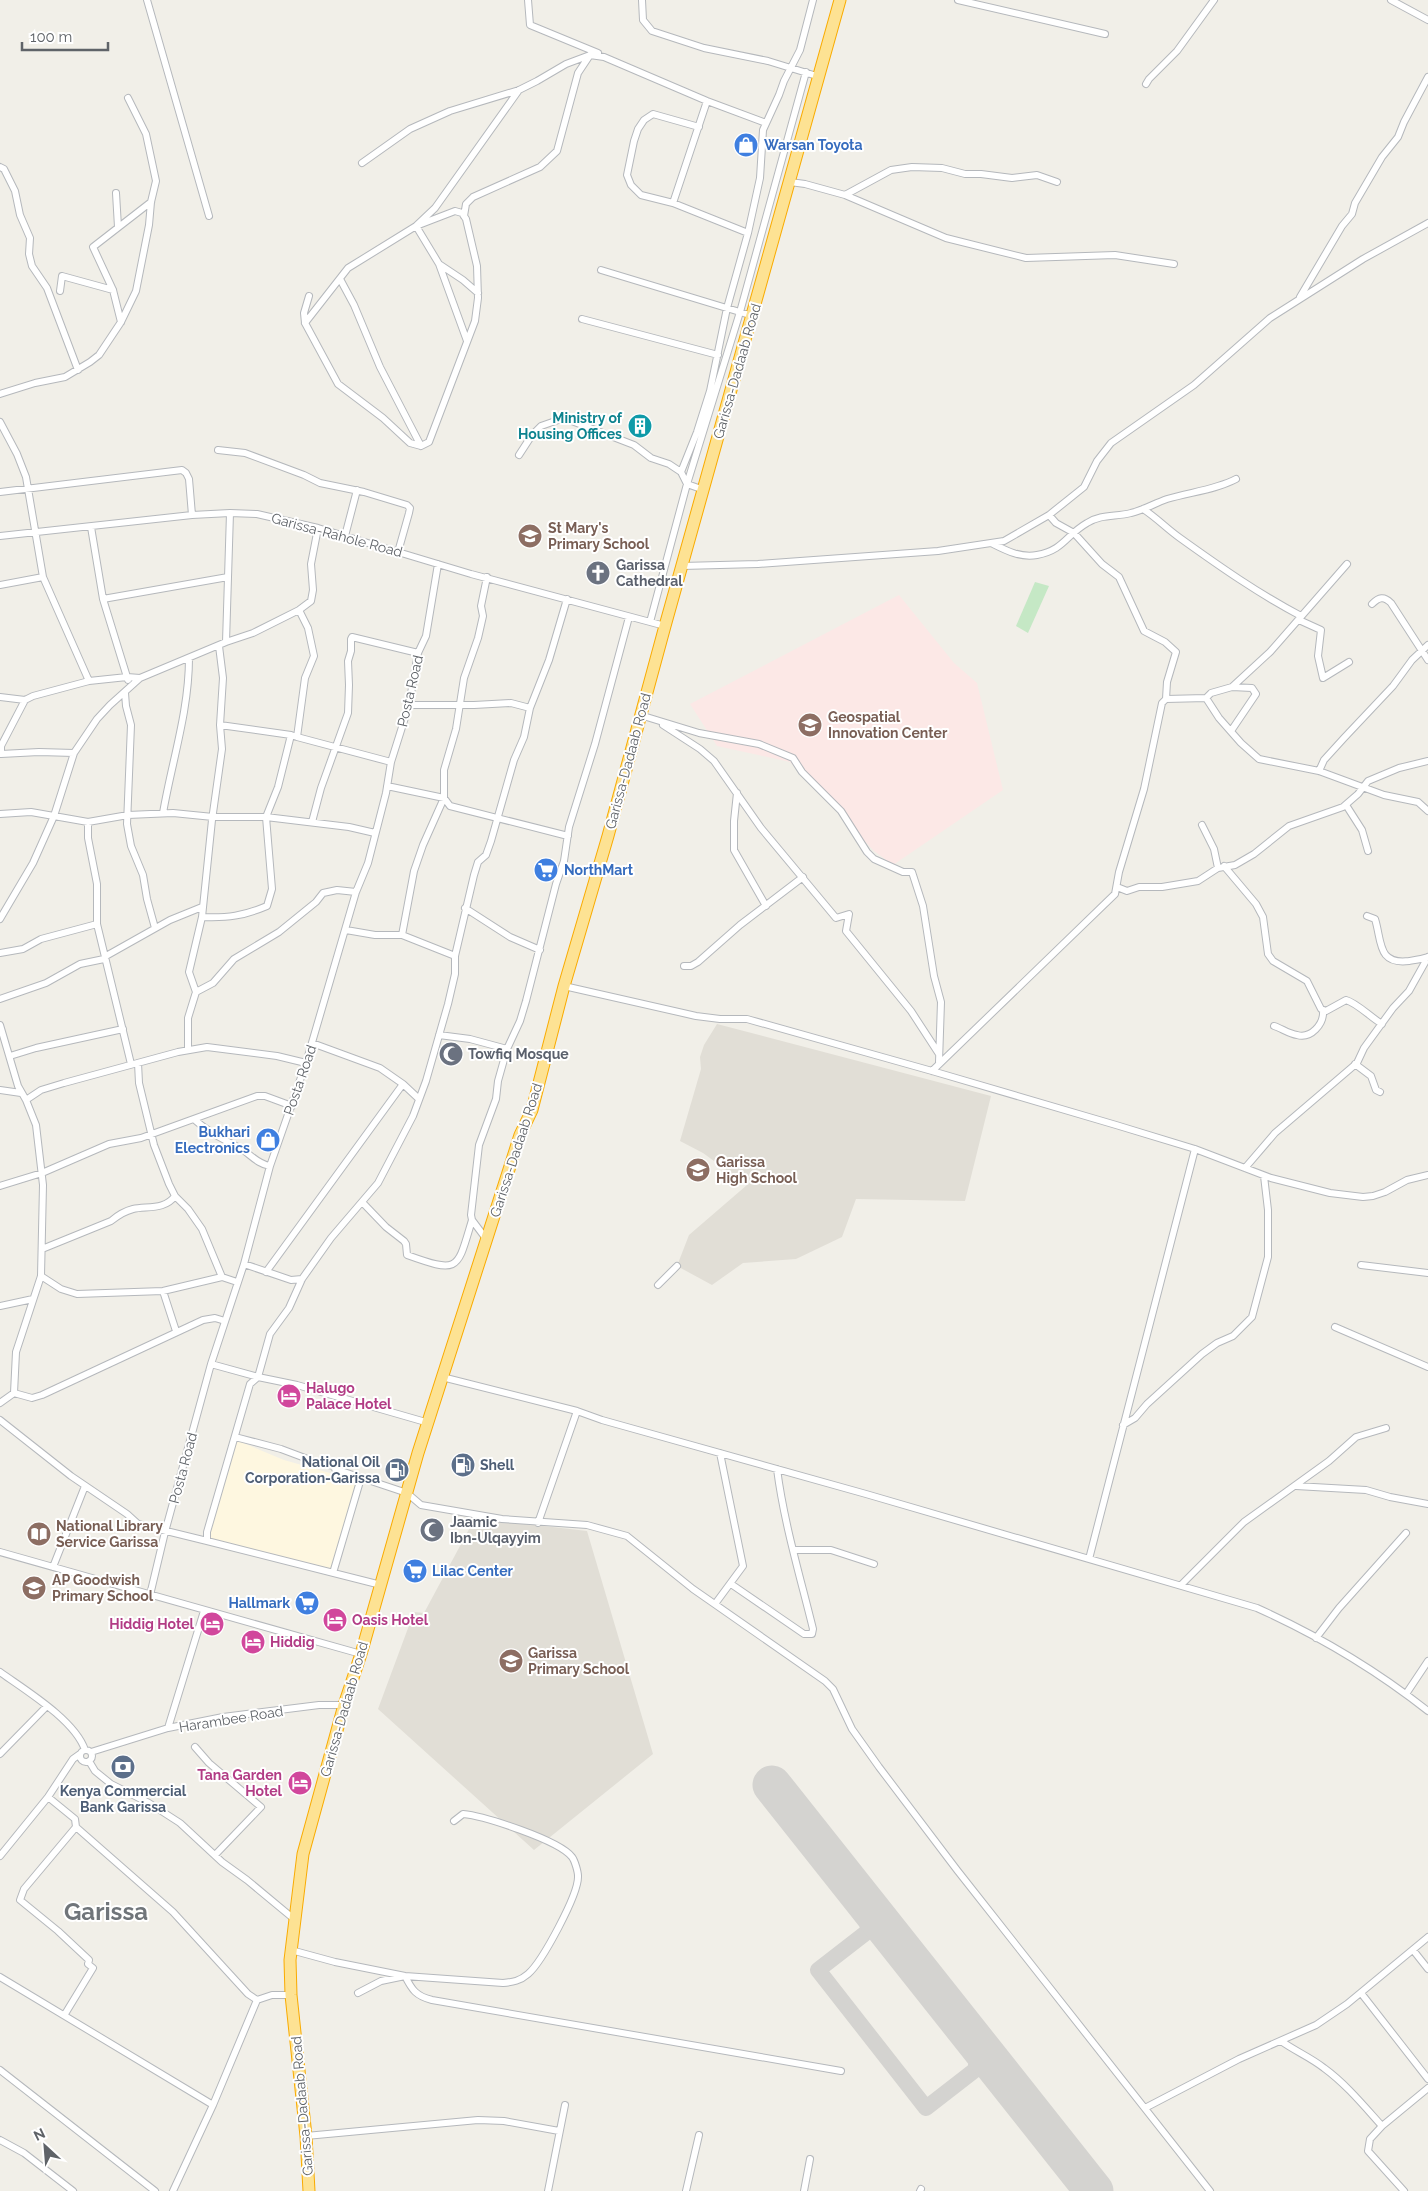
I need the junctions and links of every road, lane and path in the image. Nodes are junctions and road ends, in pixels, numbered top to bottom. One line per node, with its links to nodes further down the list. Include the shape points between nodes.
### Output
1 (147, 0): 32 (street)
2 (528, 0): 13 (street, via 530,25)
3 (642, 0): 14 (street, via 643,20 652,31 711,50 751,56)
4 (813, 0): 14 (street)
5 (840, 0): 16 (highway, Garissa-Dadaab Road)
6 (958, 0): 11 (street)
7 (1214, 0): 18 (street, via 1177,51)
8 (1391, 0): 10 (street)
9 (1428, 10): 10 (street)
10 (1425, 19)
11 (1105, 34)
12 (590, 55): 13 (street); 19 (street, via 566,64); 33 (street, via 578,73 558,151 540,167 473,197 466,204)
13 (604, 58): 21 (street)
14 (792, 68): 15 (street); 22 (street)
15 (806, 72): 16 (street); 48 (street)
16 (820, 77): 26 (highway, Garissa-Dadaab Road)
17 (1428, 77): 46 (street, via 1398,137 1382,157 1352,214)
18 (1146, 84)
19 (519, 90): 24 (street, via 450,111 410,129); 35 (street, via 435,208)
20 (128, 98): 30 (street, via 146,134 156,181)
21 (707, 101): 22 (street); 23 (street)
22 (766, 122): 37 (street, via 760,178)
23 (698, 127): 31 (street); 31 (street, via 653,114 644,120 634,141 627,174 630,185 641,195)
24 (362, 163)
25 (0, 167): 55 (street, via 15,191 20,215 30,238 32,266 48,288)
26 (790, 182): 29 (street); 49 (highway, Garissa-Dadaab Road)
27 (1057, 182): 29 (street, via 1037,175 1012,178 912,167 891,170)
28 (116, 193): 36 (street)
29 (845, 195): 39 (street, via 946,238 1026,258 1115,255)
30 (151, 202): 36 (street); 51 (street, via 136,291)
31 (674, 203): 37 (street)
32 (209, 216)
33 (464, 216): 35 (street, via 455,211); 44 (street, via 477,266)
34 (1428, 223): 46 (street)
35 (416, 226): 38 (street); 41 (street, via 362,258)
36 (118, 227): 42 (street, via 93,247)
37 (748, 232): 47 (street)
38 (439, 264): 44 (street); 53 (street)
39 (1174, 264)
40 (601, 270): 47 (street)
41 (340, 279): 52 (street); 58 (street, via 380,368)
42 (113, 290): 43 (street, via 62,276); 51 (street)
43 (60, 291)
44 (478, 293): 53 (street, via 475,321)
45 (309, 296): 52 (street)
46 (1300, 298): 71 (street, via 1270,318 1194,385 1111,443 1084,487)
47 (727, 308): 48 (street); 54 (street)
48 (740, 312): 49 (street); 63 (street)
49 (753, 316): 66 (highway, Garissa-Dadaab Road)
50 (582, 319): 54 (street)
51 (121, 322): 55 (street, via 99,355)
52 (305, 323): 58 (street, via 338,384 410,443)
53 (467, 341): 58 (street, via 429,442)
54 (718, 356): 61 (street, via 697,432)
55 (78, 370): 56 (street, via 65,377)
56 (0, 394)
57 (0, 422): 64 (street, via 17,454)
58 (421, 446)
59 (218, 450): 65 (street, via 245,453 320,483)
60 (520, 455): 61 (street, via 541,426 564,418 634,445 651,458)
61 (681, 472): 63 (street)
62 (1236, 479): 68 (street)
63 (687, 484): 66 (street); 93 (street)
64 (28, 490): 67 (street); 70 (street, via 182,470 188,478); 74 (street)
65 (357, 490): 77 (street); 79 (street, via 401,502 410,508)
66 (704, 490): 82 (highway, Garissa-Dadaab Road)
67 (0, 492)
68 (1144, 510): 75 (street, via 1096,519); 92 (street, via 1211,560)
69 (230, 513): 70 (street, Garissa-Rahole Road); 73 (street, Garissa-Rahole Road, via 257,514); 84 (street)
70 (192, 516): 72 (street, Garissa-Rahole Road)
71 (1049, 516): 75 (street); 78 (street)
72 (91, 527): 74 (street, Garissa-Rahole Road); 88 (street)
73 (318, 528): 77 (street, Garissa-Rahole Road); 90 (street, via 312,564 312,597)
74 (34, 533): 76 (street, Garissa-Rahole Road); 83 (street)
75 (1074, 533): 78 (street, via 1057,549 1025,557); 111 (street, via 1102,564 1119,577 1144,631 1176,652 1167,682)
76 (0, 536)
77 (344, 536): 79 (street, Garissa-Rahole Road)
78 (993, 544): 82 (street, via 758,564)
79 (398, 552): 80 (street, Garissa-Rahole Road)
80 (438, 564): 85 (street, Garissa-Rahole Road); 99 (street, Posta Road, via 426,636)
81 (1347, 564): 92 (street)
82 (682, 566): 94 (highway, Garissa-Dadaab Road)
83 (43, 577): 86 (street); 105 (street)
84 (228, 577): 88 (street); 95 (street)
85 (487, 577): 87 (street, Garissa-Rahole Road); 114 (street, via 481,606 483,616 464,678)
86 (0, 586)
87 (567, 599): 91 (street, Garissa-Rahole Road); 115 (street, via 549,660)
88 (103, 600): 103 (street)
89 (1372, 604): 98 (street, via 1381,598 1391,603)
90 (299, 610): 95 (street, via 253,633); 120 (street, via 308,628 314,656 305,678)
91 (629, 617): 93 (street, Garissa-Rahole Road); 143 (street)
92 (1300, 618): 102 (street, via 1321,630 1318,656 1323,678); 107 (street)
93 (650, 622): 94 (street, Garissa-Rahole Road)
94 (665, 626): 116 (highway, Garissa-Dadaab Road)
95 (226, 642): 97 (street)
96 (1428, 645): 98 (street)
97 (219, 646): 100 (street); 118 (street, via 223,678)
98 (1423, 651): 101 (street); 125 (street, via 1324,760)
99 (418, 653): 113 (street, Posta Road); 121 (street, via 352,637 348,661 348,713)
100 (188, 658): 104 (street); 132 (street, via 183,724)
101 (1428, 660)
102 (1349, 662)
103 (127, 677): 104 (street); 105 (street); 106 (street)
104 (140, 678): 106 (street)
105 (88, 681): 112 (street)
106 (131, 686): 108 (street)
107 (1232, 687): 110 (street, via 1211,693); 119 (street, via 1252,688 1256,694)
108 (125, 693): 122 (street, via 97,719); 134 (street, via 131,725)
109 (0, 697): 112 (street)
110 (1206, 698): 111 (street); 119 (street)
111 (1166, 699): 147 (street, via 1162,703 1144,789)
112 (25, 700): 122 (street, via 1,746 1,754)
113 (408, 704): 114 (street); 124 (street, Posta Road)
114 (460, 704): 115 (street, via 511,703); 129 (street, via 444,770)
115 (530, 708): 138 (street)
116 (640, 715): 117 (street); 165 (highway, Garissa-Dadaab Road)
117 (658, 721): 128 (street, via 714,761); 177 (street, via 759,744 793,758 802,772 841,811 874,859 903,872 912,872 923,906 941,1002)
118 (220, 725): 120 (street); 136 (street, via 222,749)
119 (1231, 731): 125 (street, via 1259,759)
120 (294, 736): 121 (street); 137 (street)
121 (335, 747): 124 (street); 140 (street)
122 (74, 753): 135 (street)
123 (1428, 761): 127 (street, via 1399,768 1368,781)
124 (391, 762): 126 (street, Posta Road)
125 (1319, 771): 127 (street)
126 (387, 786): 129 (street); 142 (street, Posta Road)
127 (1362, 788): 130 (street); 131 (street, via 1418,802)
128 (737, 793): 146 (street, via 761,828); 149 (street, via 734,850)
129 (444, 798): 138 (street, via 450,806); 158 (street, via 414,871)
130 (1346, 805): 144 (street, via 1362,830); 145 (street, via 1289,826 1254,854 1234,865)
131 (1428, 810)
132 (163, 813): 134 (street); 136 (street)
133 (0, 814): 135 (street, via 31,812)
134 (128, 815): 139 (street); 156 (street, via 131,846 143,874)
135 (54, 816): 139 (street); 154 (street, via 33,863)
136 (213, 817): 137 (street); 150 (street)
137 (266, 817): 140 (street); 153 (street, via 272,889 267,906 233,918)
138 (498, 817): 143 (street); 151 (street, via 486,855 478,862)
139 (88, 822): 155 (street, via 97,884)
140 (312, 822): 142 (street)
141 (1202, 825): 145 (street)
142 (375, 833): 148 (street, Posta Road, via 368,863)
143 (568, 836): 159 (street)
144 (1368, 851)
145 (1221, 867): 147 (street, via 1198,882 1127,891); 168 (street, via 1260,910 1268,954 1273,961 1307,981)
146 (803, 878): 149 (street); 177 (street, via 836,918 849,914 846,931 911,1011)
147 (1117, 887): 179 (street, via 1115,894 1092,918)
148 (356, 892): 157 (street, Posta Road); 166 (street, via 337,890 323,893 278,932 234,959 213,983)
149 (766, 906): 164 (street, via 698,962)
150 (202, 907): 153 (street); 156 (street)
151 (465, 908): 159 (street, via 510,937); 161 (street)
152 (1367, 916): 162 (street, via 1375,919 1382,951 1390,960 1401,962)
153 (202, 917): 166 (street, via 189,972)
154 (0, 919)
155 (97, 924): 160 (street, via 41,938 23,949); 163 (street)
156 (155, 928): 163 (street)
157 (346, 930): 158 (street); 174 (street, Posta Road)
158 (402, 935): 161 (street)
159 (540, 950): 175 (street, via 520,1021)
160 (0, 953)
161 (455, 956): 173 (street, via 455,974)
162 (1428, 957): 169 (street, via 1409,991)
163 (105, 958): 167 (street, via 80,964 46,983); 172 (street)
164 (684, 966)
165 (564, 986): 183 (street, via 696,1016 747,1019); 203 (highway, Garissa-Dadaab Road, via 532,1110 520,1135)
166 (196, 992): 176 (street, via 188,1018)
167 (0, 999)
168 (1323, 1011): 169 (street, via 1346,1000 1352,1001); 171 (street, via 1322,1022 1303,1035 1297,1036)
169 (1382, 1024): 182 (street)
170 (0, 1025): 178 (street)
171 (1274, 1026)
172 (123, 1029): 178 (street); 181 (street)
173 (440, 1035): 175 (street); 188 (street)
174 (312, 1043): 180 (street, Posta Road); 184 (street, via 380,1068)
175 (507, 1048): 202 (street, via 496,1099 479,1145 473,1182)
176 (188, 1050): 180 (street, via 206,1047); 181 (street)
177 (939, 1054): 179 (street)
178 (10, 1056): 187 (street)
179 (939, 1062): 183 (street)
180 (306, 1063): 190 (street, Posta Road)
181 (135, 1064): 189 (street, via 41,1090); 192 (street)
182 (1355, 1064): 186 (street, via 1371,1076 1376,1090); 195 (street, via 1275,1133)
183 (932, 1071): 193 (street)
184 (402, 1084): 188 (street); 208 (street)
185 (0, 1090): 187 (street)
186 (1380, 1092)
187 (22, 1093): 189 (street)
188 (419, 1099): 201 (street, via 378,1183)
189 (26, 1100): 196 (street, via 36,1125)
190 (292, 1106): 191 (street, via 257,1096); 194 (street, Posta Road)
191 (196, 1120): 192 (street); 194 (street, via 210,1133)
192 (152, 1134): 196 (street, via 109,1144); 200 (street)
193 (1195, 1149): 195 (street); 230 (street)
194 (270, 1166): 205 (street, Posta Road)
195 (1245, 1168): 198 (street)
196 (42, 1174): 199 (street); 204 (street)
197 (1428, 1175): 198 (street, via 1363,1197 1330,1193)
198 (1264, 1176): 230 (street, via 1268,1257 1252,1317 1233,1336 1202,1354 1135,1418)
199 (0, 1186)
200 (175, 1196): 204 (street, via 166,1204 132,1209); 211 (street, via 202,1229)
201 (362, 1202): 202 (street, via 404,1241 407,1255 448,1267 458,1262); 212 (street)
202 (472, 1220): 203 (street)
203 (487, 1240): 224 (highway, Garissa-Dadaab Road)
204 (42, 1249): 210 (street)
205 (244, 1264): 208 (street); 213 (street, Posta Road)
206 (1361, 1265): 209 (street)
207 (677, 1266): 214 (street)
208 (266, 1272): 212 (street, via 291,1280)
209 (1428, 1273)
210 (41, 1276): 215 (street, via 77,1294); 216 (street)
211 (222, 1277): 213 (street); 215 (street)
212 (302, 1279): 223 (street, via 289,1308 270,1334)
213 (237, 1282): 218 (street, Posta Road)
214 (658, 1285)
215 (163, 1291): 220 (street)
216 (33, 1300): 217 (street); 225 (street, via 16,1352)
217 (0, 1306)
218 (225, 1320): 220 (street, via 209,1318); 221 (street, Posta Road)
219 (1335, 1327): 222 (street)
220 (176, 1331): 225 (street, via 42,1395 32,1398)
221 (211, 1364): 223 (street); 241 (street, Posta Road)
222 (1428, 1367)
223 (258, 1377): 229 (street); 232 (street, via 250,1384)
224 (442, 1378): 227 (street); 229 (highway, Garissa-Dadaab Road)
225 (14, 1393): 226 (street)
226 (0, 1403)
227 (577, 1411): 233 (street); 240 (street)
228 (0, 1420): 236 (street)
229 (428, 1423): 238 (highway, Garissa-Dadaab Road)
230 (1123, 1425): 246 (street)
231 (1386, 1428): 237 (street, via 1356,1437)
232 (235, 1437): 235 (street, via 330,1464); 243 (street)
233 (720, 1453): 234 (street); 250 (street, via 743,1566)
234 (777, 1469): 244 (street); 246 (street)
235 (361, 1478): 238 (street); 249 (street)
236 (86, 1486): 241 (street, via 138,1524); 248 (street)
237 (1296, 1486): 239 (street, via 1366,1490); 252 (street, via 1244,1522)
238 (407, 1493): 240 (street, via 421,1505); 251 (highway, Garissa-Dadaab Road)
239 (1428, 1504)
240 (538, 1522): 254 (street, via 587,1525 627,1536)
241 (165, 1532): 243 (street); 253 (street, Posta Road)
242 (1406, 1533): 256 (street)
243 (207, 1541): 249 (street)
244 (793, 1550): 247 (street, via 831,1550); 250 (street, via 812,1634 804,1634)
245 (0, 1552): 248 (street)
246 (1089, 1559): 252 (street)
247 (874, 1564)
248 (53, 1567): 253 (street)
249 (332, 1573): 251 (street)
250 (731, 1584): 254 (street)
251 (381, 1585): 257 (highway, Garissa-Dadaab Road)
252 (1181, 1585): 256 (street, via 1257,1608)
253 (150, 1595): 255 (street)
254 (715, 1604): 292 (street, via 833,1689 852,1729 879,1767)
255 (204, 1611): 257 (street); 264 (street)
256 (1316, 1638): 260 (street)
257 (361, 1654): 261 (highway, Garissa-Dadaab Road)
258 (1428, 1661): 260 (street)
259 (0, 1672): 262 (street)
260 (1406, 1694): 263 (street)
261 (344, 1705): 264 (street, Harambee Road, via 223,1717); 273 (highway, Garissa-Dadaab Road, via 303,1854)
262 (46, 1707): 266 (street); 267 (street, via 79,1737)
263 (1428, 1711)
264 (168, 1728): 267 (street, Harambee Road)
265 (195, 1747): 271 (street, via 261,1807)
266 (0, 1754)
267 (85, 1756): 268 (street, Harambee Road, via 68,1768); 271 (street, via 95,1771 111,1784 180,1823)
268 (48, 1797): 270 (street, via 75,1819); 272 (street, Harambee Road)
269 (454, 1821): 279 (street, via 463,1814 479,1815 550,1842 572,1857 578,1876 572,1897 555,1934 530,1973 518,1981 503,1983)
270 (76, 1827): 283 (street, via 173,1912 227,1973); 284 (street, via 24,1889 20,1900 58,1931 94,1968)
271 (215, 1855): 273 (street)
272 (0, 1856)
273 (294, 1919): 275 (highway, Garissa-Dadaab Road)
274 (1428, 1937): 276 (street)
275 (291, 1950): 279 (street); 282 (highway, Garissa-Dadaab Road)
276 (1413, 1950): 277 (street); 281 (street)
277 (1428, 1968)
278 (0, 1976): 284 (street)
279 (405, 1976): 280 (street, via 381,1981); 287 (street, via 419,1996 432,2000)
280 (358, 1993)
281 (1361, 1993): 285 (street, via 1316,2025); 288 (street)
282 (291, 1995): 283 (street, via 272,1995); 296 (highway, Garissa-Dadaab Road)
283 (257, 2000): 290 (street)
284 (65, 2014): 290 (street)
285 (1281, 2041): 292 (street); 293 (street, via 1338,2079)
286 (0, 2070): 300 (street)
287 (841, 2071)
288 (1428, 2079)
289 (1428, 2088): 293 (street)
290 (213, 2105): 301 (street)
291 (565, 2105): 294 (street)
292 (1145, 2108): 306 (street)
293 (1382, 2126): 307 (street, via 1370,2139 1368,2151)
294 (559, 2131): 296 (street, via 504,2120 478,2120); 303 (street)
295 (699, 2135): 304 (street)
296 (306, 2136): 302 (highway, Garissa-Dadaab Road)
297 (0, 2140): 299 (street, via 24,2153)
298 (810, 2159): 305 (street)
299 (73, 2191)
300 (155, 2191)
301 (173, 2191)
302 (309, 2191)
303 (548, 2191)
304 (686, 2191)
305 (804, 2191)
306 (1210, 2191)
307 (1404, 2191)

